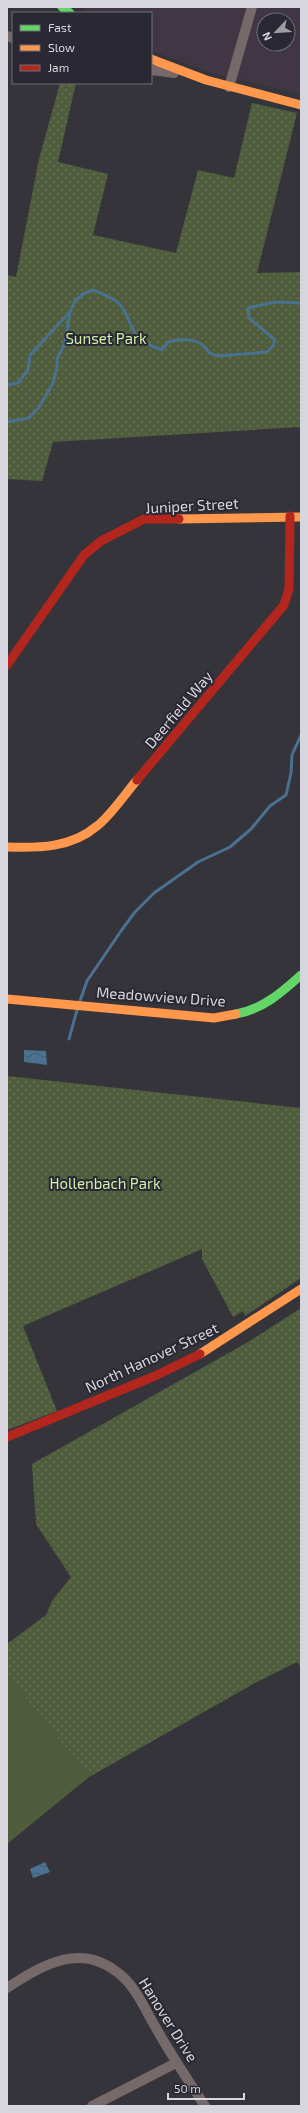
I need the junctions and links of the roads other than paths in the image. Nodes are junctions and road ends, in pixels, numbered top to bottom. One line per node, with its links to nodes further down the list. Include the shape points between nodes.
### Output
1 (252, 7): 5 (street)
2 (152, 59): 4 (street)
3 (152, 70): 4 (street)
4 (194, 76): 5 (street)
5 (229, 87): 6 (street)
6 (301, 105)
7 (290, 516): 8 (street, Juniper Street); 9 (street, Juniper Street, via 144,520 119,531 84,555); 10 (street, Deerfield Way, via 289,589 284,605 98,826 66,844 49,847)
8 (301, 517)
9 (7, 665)
10 (7, 847)
11 (301, 975): 12 (street, Meadowview Drive, via 260,1008 240,1015 214,1018)
12 (7, 999)
13 (301, 1289): 14 (street, North Hanover Street, via 211,1349 155,1376)
14 (7, 1437)
15 (7, 1988): 16 (street, Hanover Drive, via 46,1964 63,1959 83,1958 111,1967 124,1978 136,1994)
16 (176, 2063): 17 (street); 18 (street, Hanover Drive)
17 (92, 2106)
18 (205, 2106)

